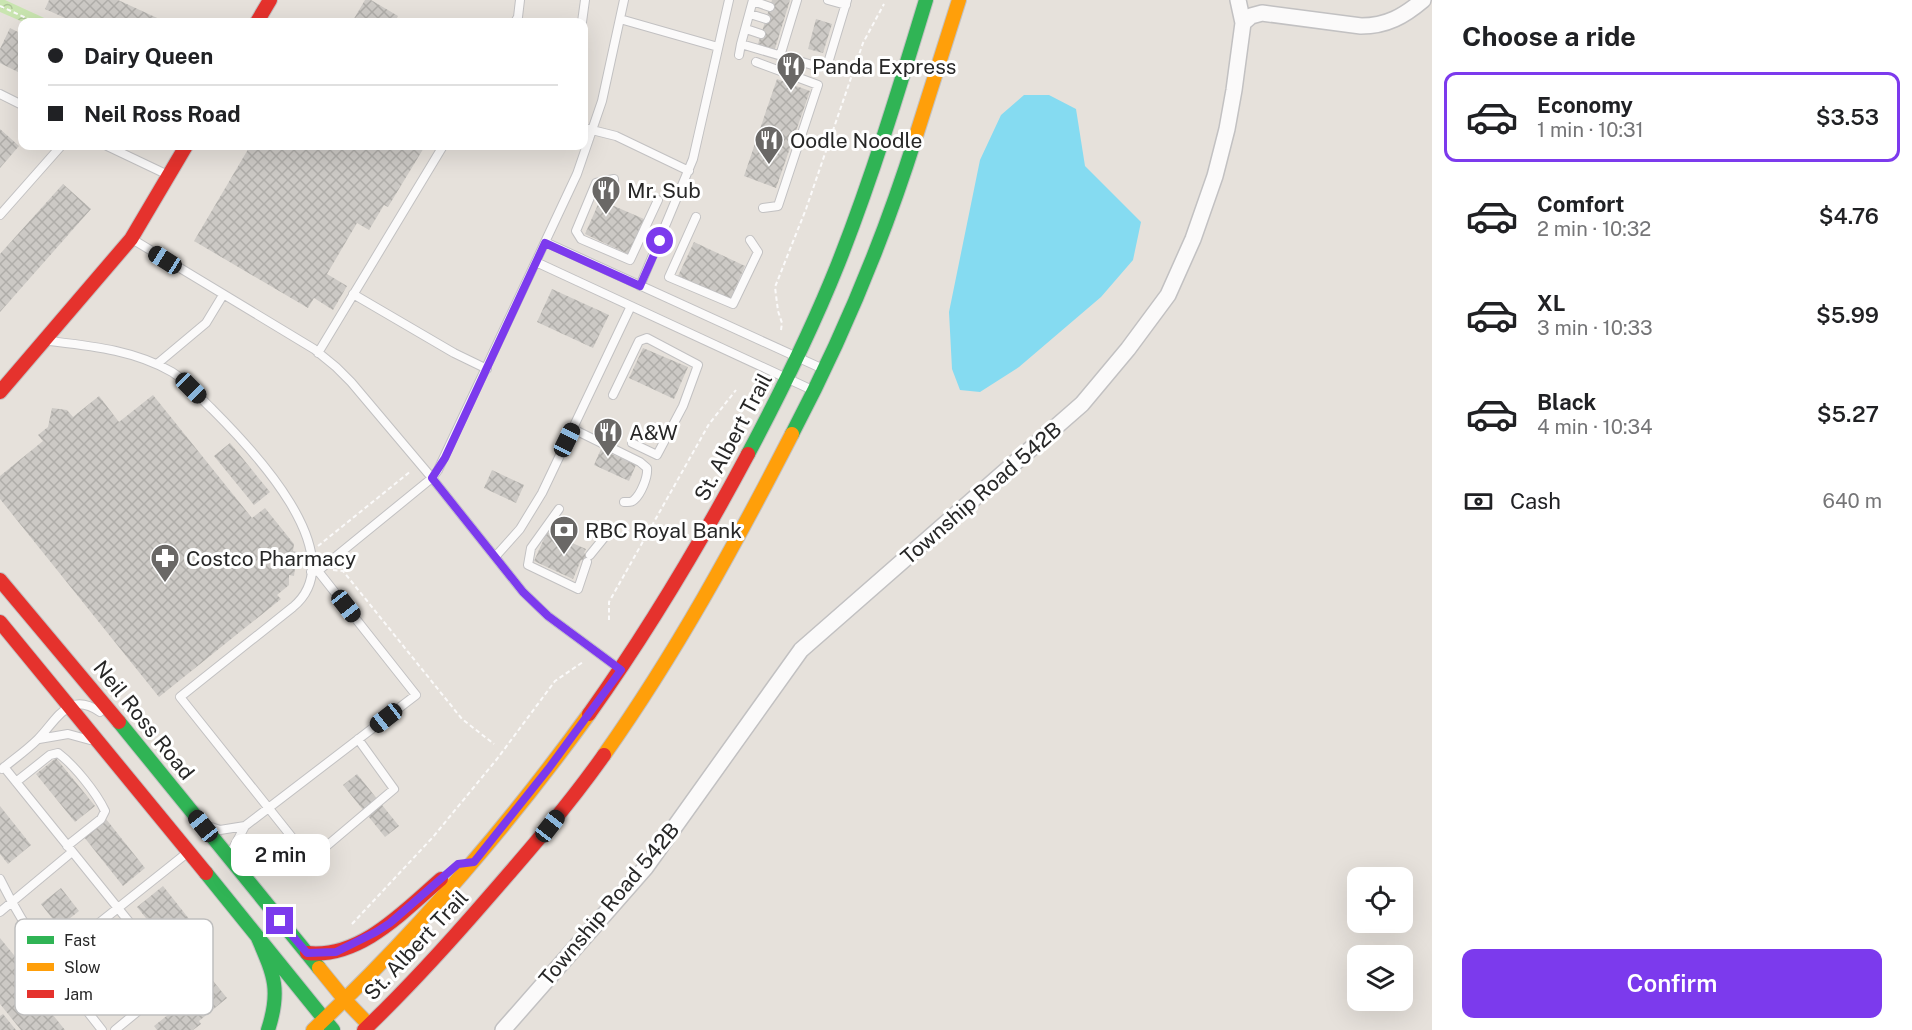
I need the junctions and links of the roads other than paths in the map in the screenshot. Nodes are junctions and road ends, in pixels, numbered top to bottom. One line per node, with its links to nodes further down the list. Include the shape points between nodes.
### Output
1 (270, 0): 18 (main road)
2 (520, 0): 19 (lane)
3 (585, 0): 20 (lane)
4 (624, 0): 21 (lane)
5 (729, 0): 27 (lane)
6 (797, 0): 29 (lane, via 785,26)
7 (828, 0): 14 (lane)
8 (926, 0): 58 (main road, St. Albert Trail, via 894,108 848,238)
9 (958, 0): 61 (main road, St. Albert Trail, via 892,208)
10 (1238, 0): 23 (street)
11 (1408, 0): 17 (street)
12 (1423, 0): 17 (street)
13 (753, 1): 15 (lane); 16 (lane)
14 (847, 3): 29 (lane, via 828,63 819,67)
15 (770, 7)
16 (750, 14): 22 (lane); 24 (lane)
17 (1401, 14): 23 (street, via 1378,26 1262,13)
18 (259, 18)
19 (517, 18)
20 (583, 18)
21 (620, 19): 27 (lane); 34 (lane)
22 (766, 19)
23 (1243, 23): 109 (street, Township Road 542B, via 1229,119 1215,176 1168,295 1082,404 801,650 646,867)
24 (746, 29): 25 (lane); 26 (lane)
25 (761, 34)
26 (741, 44): 28 (lane); 29 (lane)
27 (718, 47): 41 (lane)
28 (739, 55)
29 (780, 56)
30 (756, 62): 45 (lane, via 818,85 778,206)
31 (0, 94): 32 (lane)
32 (18, 103)
33 (588, 129): 34 (lane)
34 (593, 130): 35 (lane); 41 (lane, via 616,136)
35 (588, 144)
36 (57, 150): 46 (lane)
37 (116, 150): 42 (lane)
38 (184, 150): 42 (main road)
39 (441, 150): 53 (lane)
40 (586, 150): 50 (lane)
41 (689, 171): 52 (lane)
42 (169, 175): 48 (main road)
43 (614, 179): 44 (lane, via 596,183 576,231 581,239 630,260)
44 (658, 200)
45 (763, 208)
46 (0, 215)
47 (696, 217): 49 (lane, via 669,277 733,304 758,252)
48 (131, 239): 54 (lane); 56 (main road)
49 (750, 240)
50 (545, 243): 51 (lane); 52 (lane)
51 (536, 262): 55 (lane); 60 (lane)
52 (640, 286): 58 (lane)
53 (353, 294): 57 (lane); 60 (lane)
54 (223, 295): 57 (lane); 59 (lane, via 206,323)
55 (631, 306): 62 (lane); 66 (lane)
56 (44, 340): 59 (lane, via 115,350); 64 (main road)
57 (318, 353): 68 (lane, via 351,382)
58 (798, 357): 61 (lane); 62 (main road, St. Albert Trail)
59 (157, 364): 73 (lane, via 179,377 242,438 287,496 308,538)
60 (487, 369): 68 (lane)
61 (825, 370): 63 (main road, St. Albert Trail)
62 (788, 377): 63 (lane); 76 (main road, St. Albert Trail, via 702,540)
63 (814, 391): 104 (main road, St. Albert Trail, via 713,583 592,772 512,872)
64 (0, 392)
65 (613, 395): 67 (lane, via 639,341 647,338 698,365 683,406 657,455)
66 (573, 429): 69 (lane, via 647,468 647,477 635,499); 72 (lane, via 542,493 520,529)
67 (632, 443)
68 (432, 478): 72 (lane); 73 (lane)
69 (624, 502)
70 (559, 509): 71 (lane, via 531,548 528,565 578,590 589,559)
71 (607, 534)
72 (495, 557): 76 (lane, via 534,603)
73 (315, 570): 79 (lane, via 416,695); 84 (lane, via 299,602 180,697)
74 (0, 580): 80 (main road, Neil Ross Road)
75 (0, 622): 77 (main road)
76 (621, 670): 90 (main road, St. Albert Trail, via 543,777)
77 (70, 705): 78 (lane, via 50,722); 80 (lane, via 94,708 114,722); 81 (main road)
78 (39, 739): 81 (lane, via 78,735); 82 (lane)
79 (358, 739): 84 (lane); 84 (lane, via 394,789 310,860)
80 (144, 754): 85 (main road, Neil Ross Road)
81 (111, 756): 88 (main road)
82 (2, 769): 83 (lane)
83 (16, 782): 87 (lane); 87 (lane, via 58,753 74,768 105,811)
84 (268, 809): 86 (lane)
85 (203, 826): 86 (lane, via 220,830); 89 (main road, Neil Ross Road)
86 (245, 826): 89 (lane)
87 (70, 849): 92 (lane); 93 (lane)
88 (188, 852): 93 (lane); 98 (main road)
89 (228, 857): 99 (main road, Neil Ross Road)
90 (474, 862): 99 (main road, via 458,864 376,932 336,952); 100 (main road, St. Albert Trail)
91 (0, 879): 92 (lane)
92 (12, 903): 94 (lane); 95 (lane)
93 (118, 909): 96 (lane); 97 (lane)
94 (0, 912)
95 (22, 919)
96 (105, 919)
97 (126, 919)
98 (258, 938): 103 (main road); 107 (main road, via 276,984 277,999)
99 (307, 953): 100 (main road, Neil Ross Road)
100 (345, 1000): 103 (main road, St. Albert Trail); 104 (main road, Neil Ross Road)
101 (90, 1015): 105 (lane)
102 (133, 1015): 106 (lane)
103 (329, 1025): 108 (main road, St. Albert Trail)
104 (366, 1028)
105 (102, 1030)
106 (115, 1030)
107 (268, 1030)
108 (313, 1030)
109 (503, 1030)

